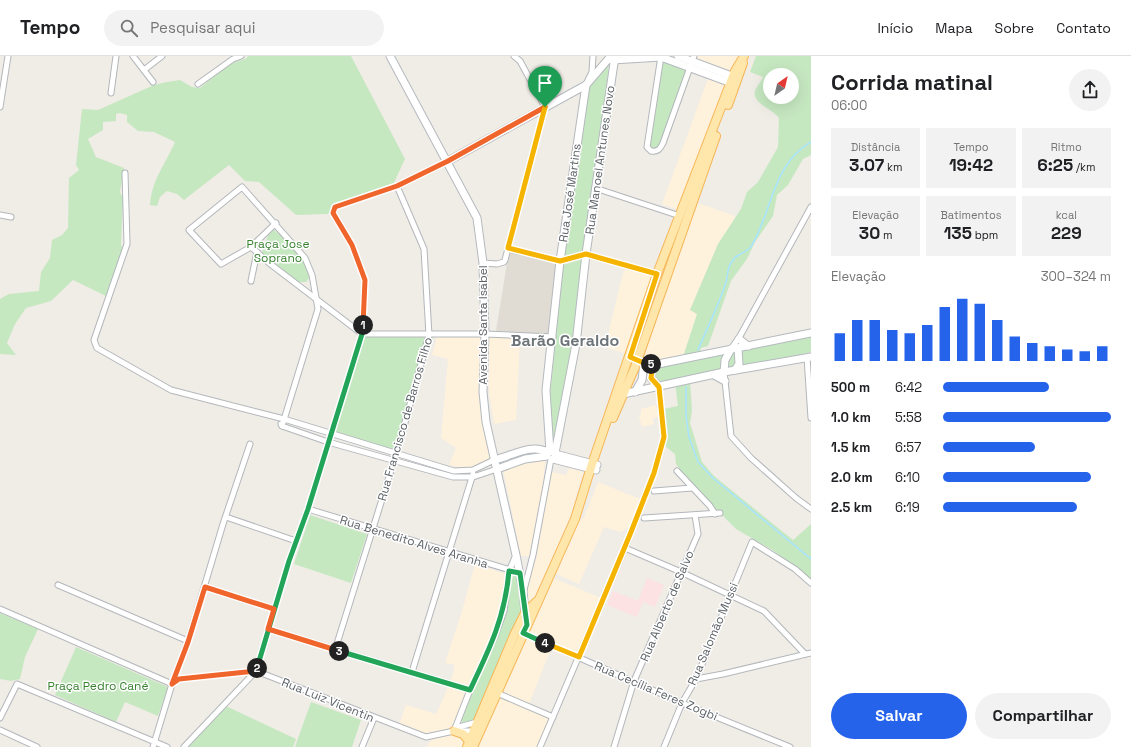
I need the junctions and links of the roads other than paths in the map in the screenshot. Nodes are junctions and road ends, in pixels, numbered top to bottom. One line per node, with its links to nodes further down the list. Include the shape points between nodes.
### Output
1 (8, 56): 22 (street)
2 (116, 56): 21 (street)
3 (133, 56): 16 (street)
4 (162, 56): 16 (street)
5 (241, 56): 12 (street)
6 (390, 56): 24 (street, Avenida Santa Isabel)
7 (514, 56): 13 (street)
8 (593, 56): 20 (street, Rua José Martins, via 592,72)
9 (678, 56): 15 (street)
10 (744, 56): 17 (main road)
11 (661, 57): 14 (street); 15 (street); 15 (street, via 648,144 648,149 657,152)
12 (232, 58): 19 (street)
13 (522, 58): 23 (street)
14 (612, 58): 20 (street); 27 (street, Rua Manoel Antunes Novo)
15 (693, 61): 17 (street)
16 (144, 70): 18 (street)
17 (735, 81): 30 (main road); 51 (main road)
18 (153, 82)
19 (198, 84)
20 (586, 85): 23 (street); 37 (street, Rua José Martins)
21 (111, 94)
22 (0, 107)
23 (545, 107): 24 (street); 34 (street)
24 (448, 161): 26 (street); 38 (street, Avenida Santa Isabel, via 477,218)
25 (125, 173): 60 (street, via 127,244 94,340 97,348 172,390)
26 (397, 186): 43 (street, via 341,204 335,207 333,213 352,245 365,280); 45 (street, Rua Francisco de Barros Filho, via 424,249)
27 (595, 188): 30 (street); 36 (street, Rua Manoel Antunes Novo)
28 (811, 207): 47 (street)
29 (0, 215): 31 (street)
30 (680, 216): 39 (main road)
31 (11, 217)
32 (276, 223): 33 (street); 33 (street, via 242,187 188,230 221,264); 41 (street, via 305,258 312,275)
33 (251, 247): 35 (street)
34 (508, 248): 37 (street); 38 (street, via 504,262)
35 (257, 252): 40 (street); 41 (street)
36 (586, 254): 37 (street); 39 (street); 68 (street, Rua Manoel Antunes Novo, via 576,344)
37 (560, 261): 46 (street, Rua José Martins)
38 (483, 263): 44 (street, Avenida Santa Isabel)
39 (657, 274): 51 (main road)
40 (251, 281)
41 (315, 297): 43 (street); 62 (street, via 318,309)
42 (811, 333): 48 (street)
43 (362, 334): 45 (street); 64 (street)
44 (485, 334): 45 (street); 46 (street); 69 (street, Avenida Santa Isabel, via 483,392)
45 (429, 335): 67 (street, Rua Francisco de Barros Filho)
46 (553, 337): 68 (street, Rua José Martins, via 546,396)
47 (739, 337): 48 (street); 49 (street)
48 (748, 346): 49 (street)
49 (734, 349): 52 (street); 53 (street, via 738,364); 54 (street, via 725,360)
50 (809, 357): 53 (street); 61 (street)
51 (637, 360): 52 (street); 55 (main road); 59 (main road); 59 (street, via 642,380)
52 (658, 364): 58 (street, via 652,371 651,378)
53 (736, 370): 54 (street)
54 (724, 372): 56 (street); 57 (street)
55 (623, 374): 59 (main road); 71 (main road)
56 (714, 375): 57 (street); 58 (street)
57 (725, 381): 79 (street, via 731,436 751,458)
58 (659, 387): 59 (street); 85 (street, via 664,437 654,473)
59 (629, 391): 71 (main road)
60 (276, 418): 62 (street); 63 (street)
61 (811, 418)
62 (284, 419): 63 (street); 64 (street)
63 (282, 426): 65 (street)
64 (330, 435): 65 (street); 67 (street)
65 (328, 442): 70 (street); 78 (street)
66 (250, 444): 81 (street)
67 (396, 453): 70 (street, Rua Francisco de Barros Filho); 72 (street, via 454,471)
68 (551, 455): 69 (street, via 543,449 534,448); 71 (street); 73 (street, via 525,458); 94 (street, Rua José Martins)
69 (494, 460): 72 (street); 73 (street, Avenida Santa Isabel)
70 (394, 461): 75 (street, via 453,477); 83 (street, Rua Francisco de Barros Filho)
71 (594, 467): 96 (main road, via 580,515 575,519)
72 (473, 470): 75 (street)
73 (497, 470): 75 (street); 87 (street, Avenida Santa Isabel)
74 (677, 471): 76 (street)
75 (473, 476): 86 (street)
76 (692, 488): 77 (street); 80 (street, via 718,514)
77 (654, 491)
78 (308, 509): 83 (street, Rua Benedito Alves Aranha); 84 (street)
79 (811, 509)
80 (695, 515): 82 (street); 89 (street, Rua Alberto de Salvo, via 698,534)
81 (226, 518): 84 (street); 93 (street)
82 (644, 518)
83 (373, 530): 86 (street, Rua Benedito Alves Aranha); 104 (street, Rua Francisco de Barros Filho)
84 (296, 541): 97 (street)
85 (625, 548): 89 (street); 107 (street)
86 (449, 553): 88 (street, Rua Benedito Alves Aranha); 109 (street)
87 (516, 555): 88 (street); 90 (street, Avenida Santa Isabel)
88 (509, 571): 90 (street, Rua Benedito Alves Aranha); 113 (street, via 504,611)
89 (681, 572): 95 (street); 111 (street, Rua Alberto de Salvo)
90 (520, 573): 94 (street, Avenida Santa Isabel)
91 (811, 583): 95 (street, Rua Salomão Mussi, via 795,569 752,542)
92 (58, 584): 103 (street)
93 (205, 587): 97 (street); 103 (street)
94 (524, 591): 99 (street, Avenida Santa Isabel)
95 (730, 594): 106 (street, via 764,611); 110 (street, Rua Salomão Mussi)
96 (539, 600): 99 (main road); 100 (main road)
97 (274, 609): 101 (street)
98 (0, 610): 112 (street)
99 (526, 613): 100 (main road); 119 (main road)
100 (527, 625): 102 (main road)
101 (268, 629): 104 (street); 108 (street)
102 (523, 633): 107 (street, Rua Cecília Feres Zogbi); 114 (main road)
103 (188, 642): 112 (street)
104 (336, 650): 109 (street)
105 (811, 653): 106 (street)
106 (805, 654): 110 (street)
107 (579, 657): 111 (street, Rua Cecília Feres Zogbi); 116 (street)
108 (256, 671): 112 (street, Rua Luiz Vicentin, via 179,679); 118 (street, Rua Luiz Vicentin); 127 (street)
109 (412, 672): 113 (street)
110 (696, 679): 115 (street, Rua Salomão Mussi)
111 (634, 681): 115 (street, Rua Cecília Feres Zogbi); 130 (street, Rua Alberto de Salvo)
112 (172, 684): 123 (street)
113 (470, 690): 121 (street)
114 (497, 693): 116 (street); 122 (main road)
115 (682, 703): 131 (street, Rua Salomão Mussi); 132 (street, Rua Cecília Feres Zogbi)
116 (553, 717): 129 (street)
117 (0, 718): 123 (street, via 17,684)
118 (374, 718): 121 (street, Rua Luiz Vicentin, via 426,737); 128 (street)
119 (477, 722): 121 (street); 122 (main road)
120 (0, 730): 125 (street)
121 (454, 731): 122 (street, Rua Luiz Vicentin); 124 (main road, via 463,734)
122 (477, 732): 124 (main road)
123 (154, 744): 126 (street)
124 (470, 745)
125 (37, 747)
126 (167, 747)
127 (184, 747)
128 (362, 747)
129 (540, 747)
130 (614, 747)
131 (664, 747)
132 (790, 747)

